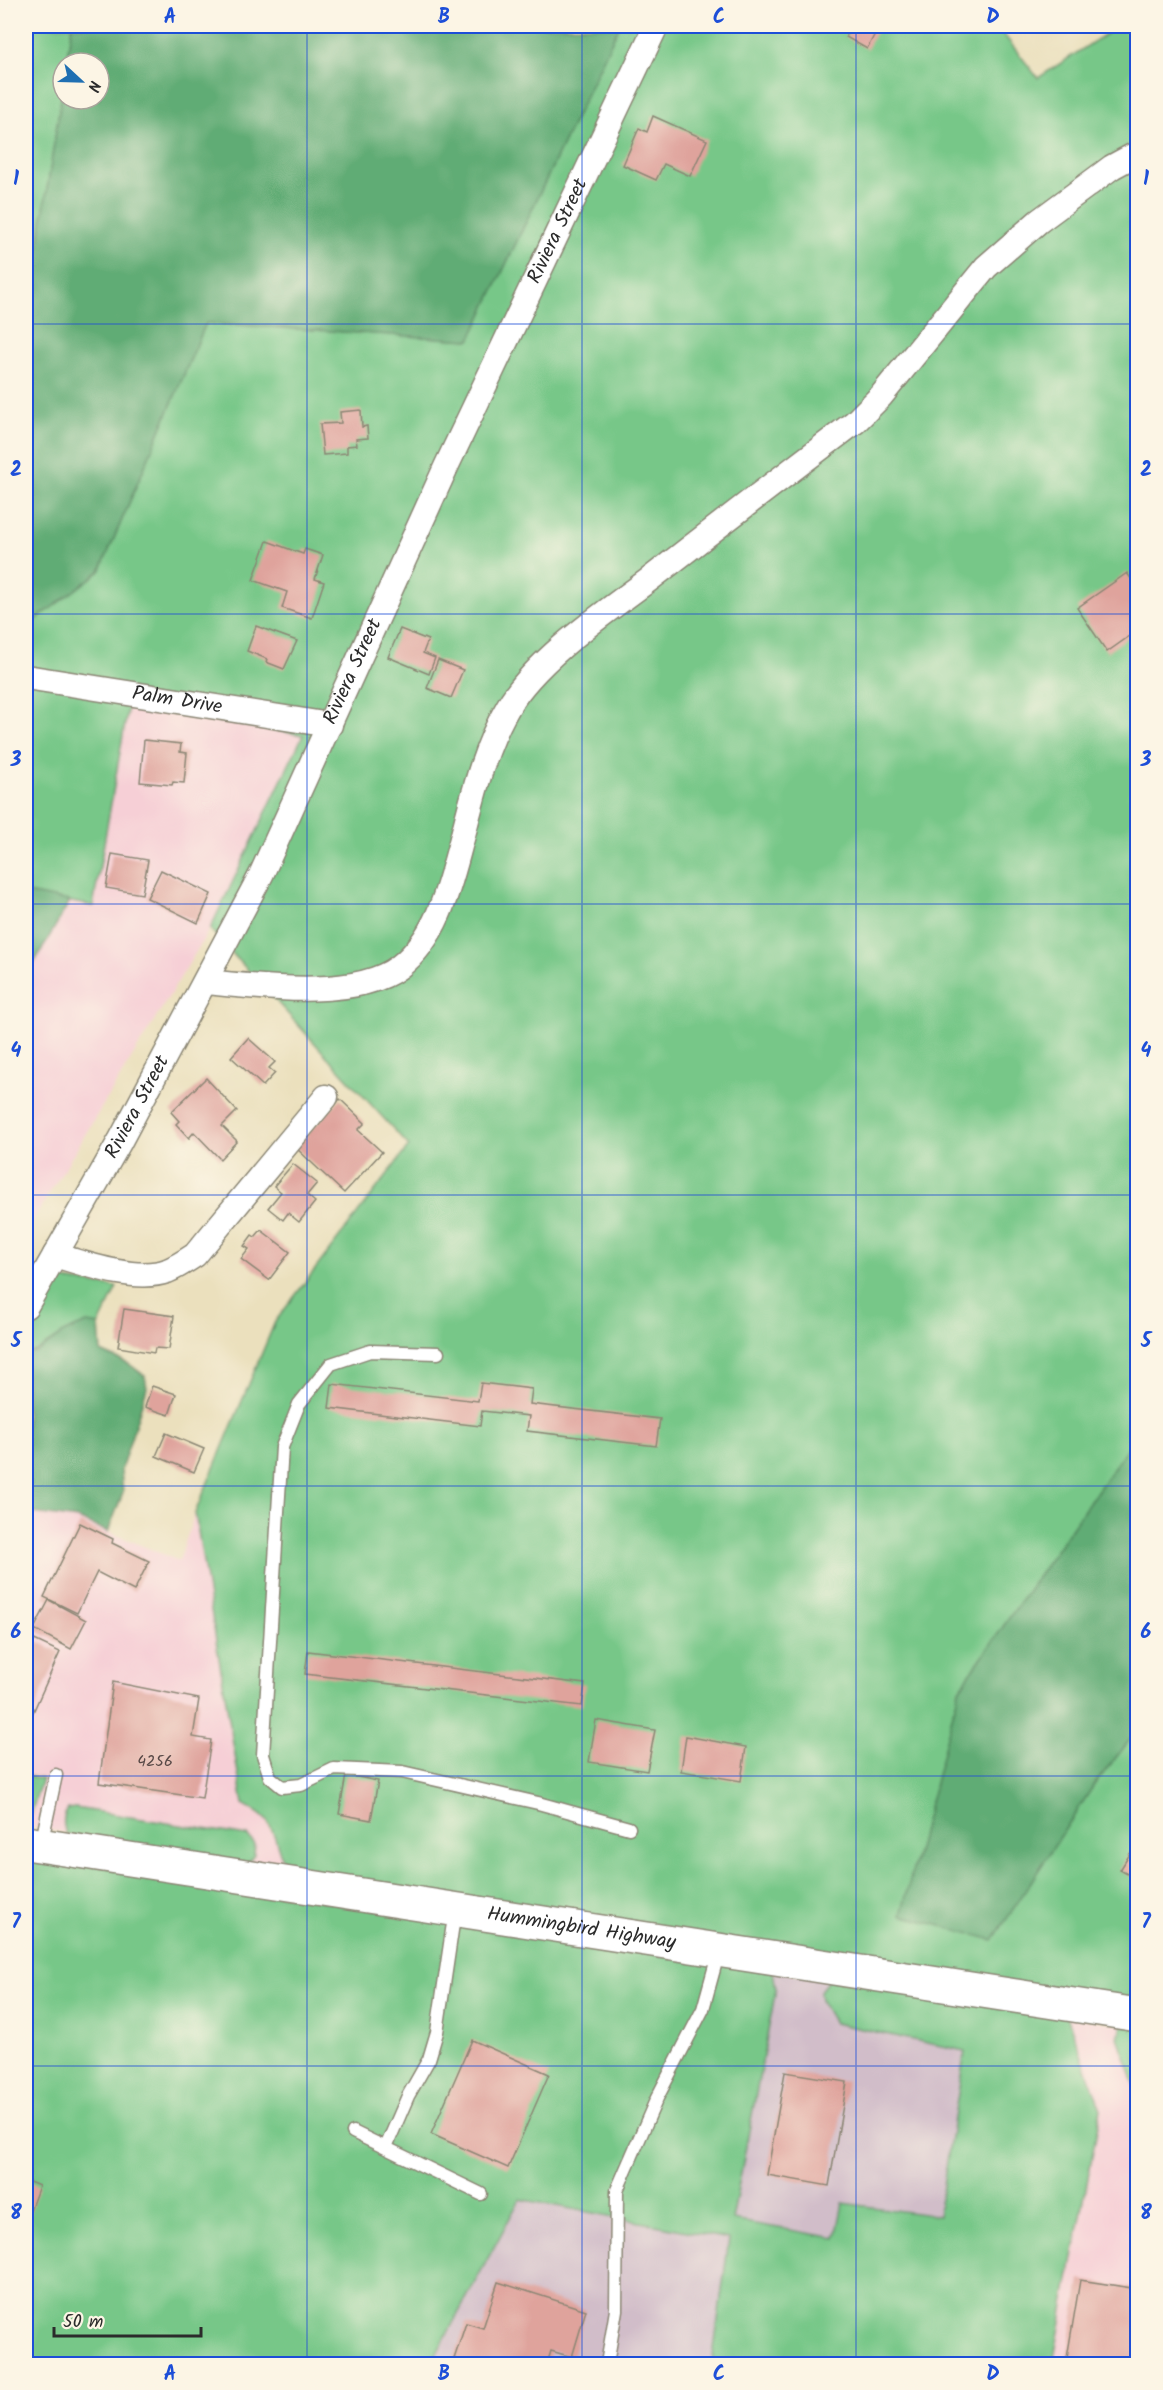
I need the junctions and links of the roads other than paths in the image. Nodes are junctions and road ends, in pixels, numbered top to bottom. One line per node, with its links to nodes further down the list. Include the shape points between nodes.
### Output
1 (656, 26): 4 (street, Riviera Street, via 446,466)
2 (1137, 153): 5 (street, via 1112,166 1039,221 986,267 881,396 855,422 598,618 556,652 525,685 508,706 495,734 474,793 446,897 434,925 413,956 382,977 342,986 274,988)
3 (26, 677): 4 (street, Palm Drive)
4 (330, 725): 5 (street, Riviera Street, via 261,875)
5 (206, 982): 7 (street, Riviera Street)
6 (326, 1097): 7 (street, via 195,1255 180,1265 149,1274 100,1268)
7 (55, 1256): 8 (street, Riviera Street)
8 (26, 1306)
9 (438, 1353): 11 (lane, via 370,1351 331,1364 299,1404 282,1447 263,1755 270,1778 282,1787 301,1785 334,1769 402,1772)
10 (56, 1775): 12 (lane)
11 (630, 1828)
12 (33, 1845): 13 (main road, Hummingbird Highway)
13 (455, 1909): 14 (main road, Hummingbird Highway); 17 (lane, via 437,2032 429,2059)
14 (719, 1950): 15 (main road, Hummingbird Highway); 19 (lane, via 703,2009 657,2098 617,2190 616,2310)
15 (1137, 2014)
16 (353, 2132): 17 (lane)
17 (386, 2147): 18 (lane)
18 (481, 2194)
19 (608, 2364)

